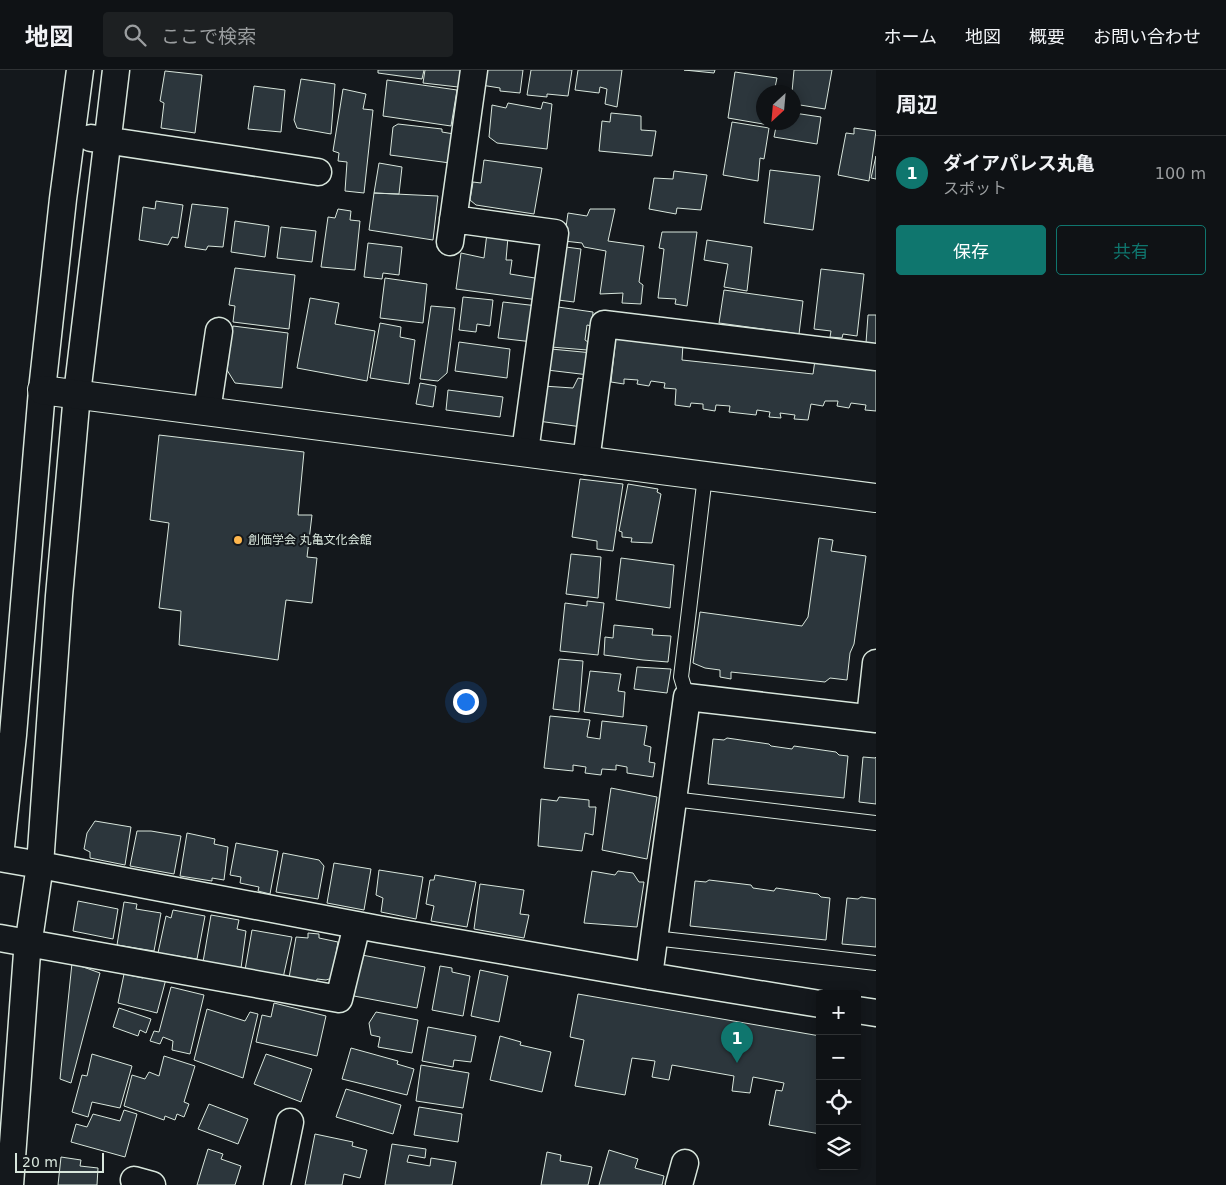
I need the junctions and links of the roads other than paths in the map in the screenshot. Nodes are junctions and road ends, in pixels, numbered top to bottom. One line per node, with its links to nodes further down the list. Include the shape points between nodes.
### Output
1 (80, 70): 4 (street)
2 (116, 70): 5 (street)
3 (474, 70): 12 (street, via 452,230 555,233)
4 (72, 135): 5 (street); 9 (street)
5 (107, 140): 6 (street); 10 (street)
6 (318, 172)
7 (219, 331): 11 (street)
8 (876, 357): 13 (street, via 604,324)
9 (42, 390): 10 (street); 21 (street)
10 (77, 394): 11 (street); 22 (street)
11 (206, 411): 12 (street)
12 (525, 452): 13 (street)
13 (586, 460): 14 (street)
14 (705, 476): 15 (street); 17 (lane, via 680,677)
15 (876, 498)
16 (876, 662): 18 (street)
17 (687, 697): 18 (street); 19 (street)
18 (873, 718)
19 (673, 799): 20 (lane); 25 (street)
20 (876, 823)
21 (0, 857): 22 (street)
22 (40, 865): 23 (street); 26 (street)
23 (357, 925): 26 (street, via 338,1000); 28 (street)
24 (0, 938): 26 (street)
25 (654, 938): 27 (lane); 28 (street)
26 (29, 944): 33 (street)
27 (876, 962)
28 (649, 976): 29 (street)
29 (816, 1003)
30 (861, 1011): 31 (street)
31 (876, 1013)
32 (290, 1122): 34 (street)
33 (10, 1185)
34 (277, 1185)

